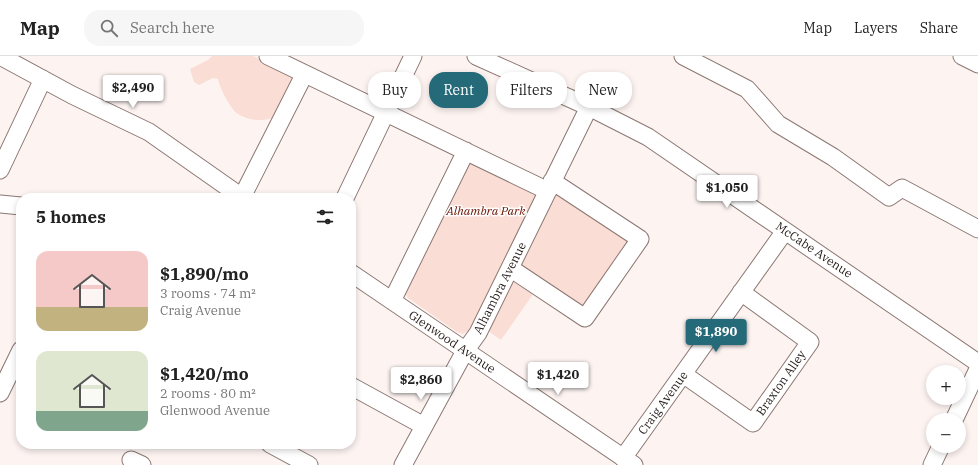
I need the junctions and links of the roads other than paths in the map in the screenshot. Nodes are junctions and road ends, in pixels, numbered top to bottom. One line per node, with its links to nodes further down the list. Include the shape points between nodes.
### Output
1 (0, 56): 9 (street)
2 (268, 56): 8 (street)
3 (413, 56): 13 (street)
4 (476, 56): 10 (street, McCabe Avenue)
5 (683, 56): 22 (street, via 747,89 778,124 833,157 889,197 902,188)
6 (962, 56): 7 (street)
7 (978, 64)
8 (304, 75): 13 (street); 18 (street)
9 (43, 79): 15 (street); 17 (street, via 149,132)
10 (575, 101)
11 (589, 108): 16 (street, Alhambra Avenue)
12 (591, 108): 23 (street, McCabe Avenue, via 648,137)
13 (386, 113): 14 (street); 19 (street)
14 (466, 151): 16 (street); 27 (street)
15 (0, 170)
16 (550, 186): 24 (street, Alhambra Avenue); 24 (street, via 640,240 585,318)
17 (236, 193)
18 (245, 193)
19 (347, 193)
20 (0, 204): 21 (street)
21 (16, 206)
22 (978, 229)
23 (786, 231): 26 (street, Craig Avenue); 30 (street, McCabe Avenue)
24 (510, 268): 28 (street, Alhambra Avenue, via 478,333)
25 (356, 276): 27 (street, Glenwood Avenue)
26 (741, 292): 32 (street, Craig Avenue); 32 (street, Braxton Alley, via 810,342 753,423)
27 (392, 301): 28 (street, Glenwood Avenue)
28 (465, 351): 36 (street, Alhambra Avenue); 39 (street, Glenwood Avenue)
29 (16, 360): 34 (street)
30 (978, 363)
31 (978, 369): 35 (street)
32 (683, 374): 39 (street, Craig Avenue)
33 (356, 389): 36 (street)
34 (0, 393)
35 (957, 413)
36 (424, 426): 42 (street, Alhambra Avenue)
37 (279, 449): 41 (street)
38 (939, 453): 40 (street)
39 (628, 461)
40 (935, 464)
41 (309, 465)
42 (403, 465)

